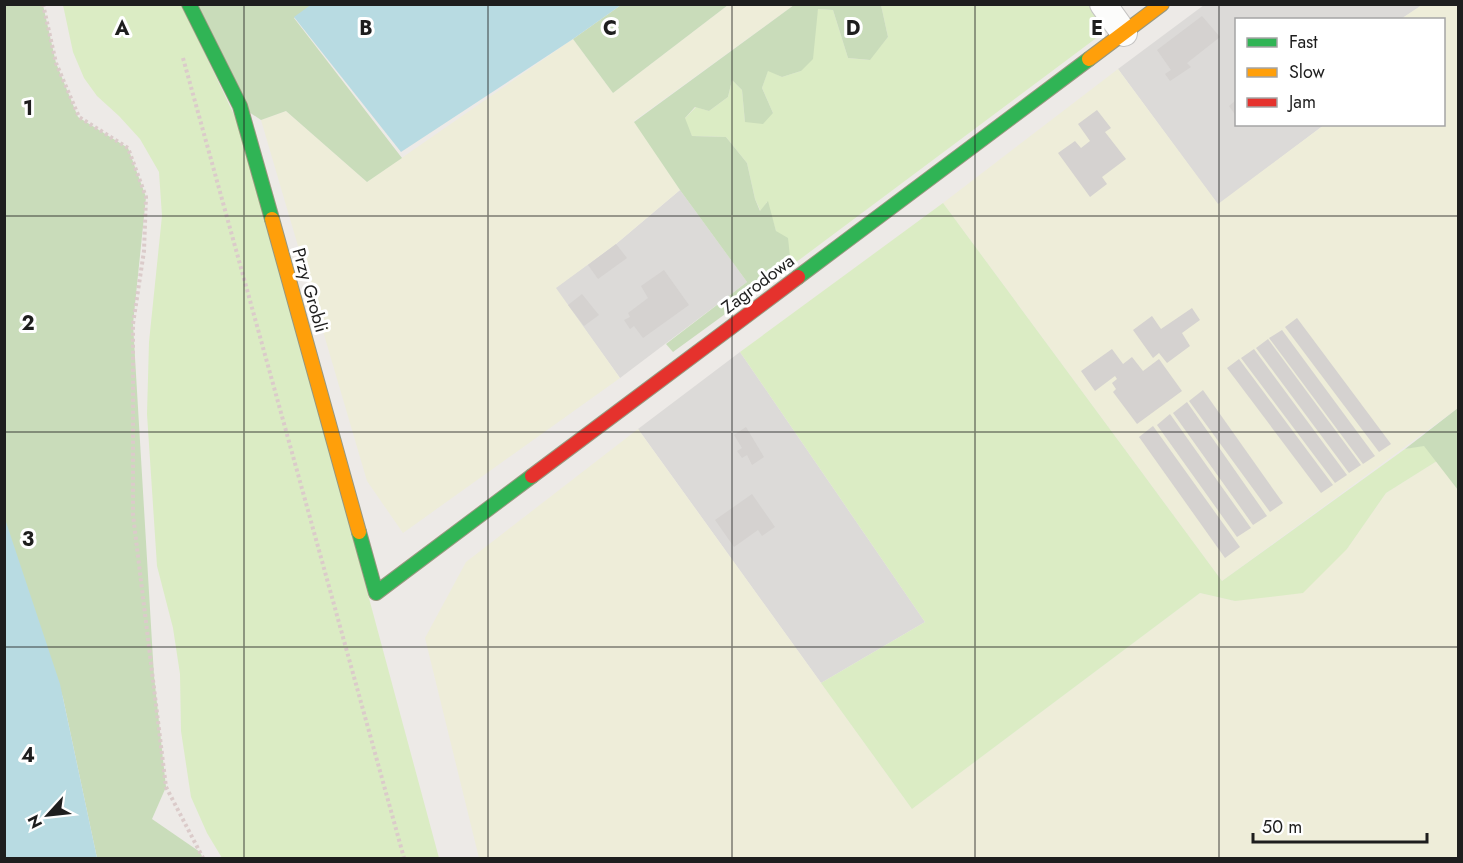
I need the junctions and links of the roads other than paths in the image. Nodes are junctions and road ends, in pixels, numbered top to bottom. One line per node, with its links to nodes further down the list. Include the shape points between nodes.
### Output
1 (189, 4): 5 (street, Przy Grobli, via 240,106)
2 (1103, 4): 4 (street)
3 (1162, 4): 4 (street, Zagrodowa)
4 (1124, 33): 5 (street, Zagrodowa)
5 (376, 593)

